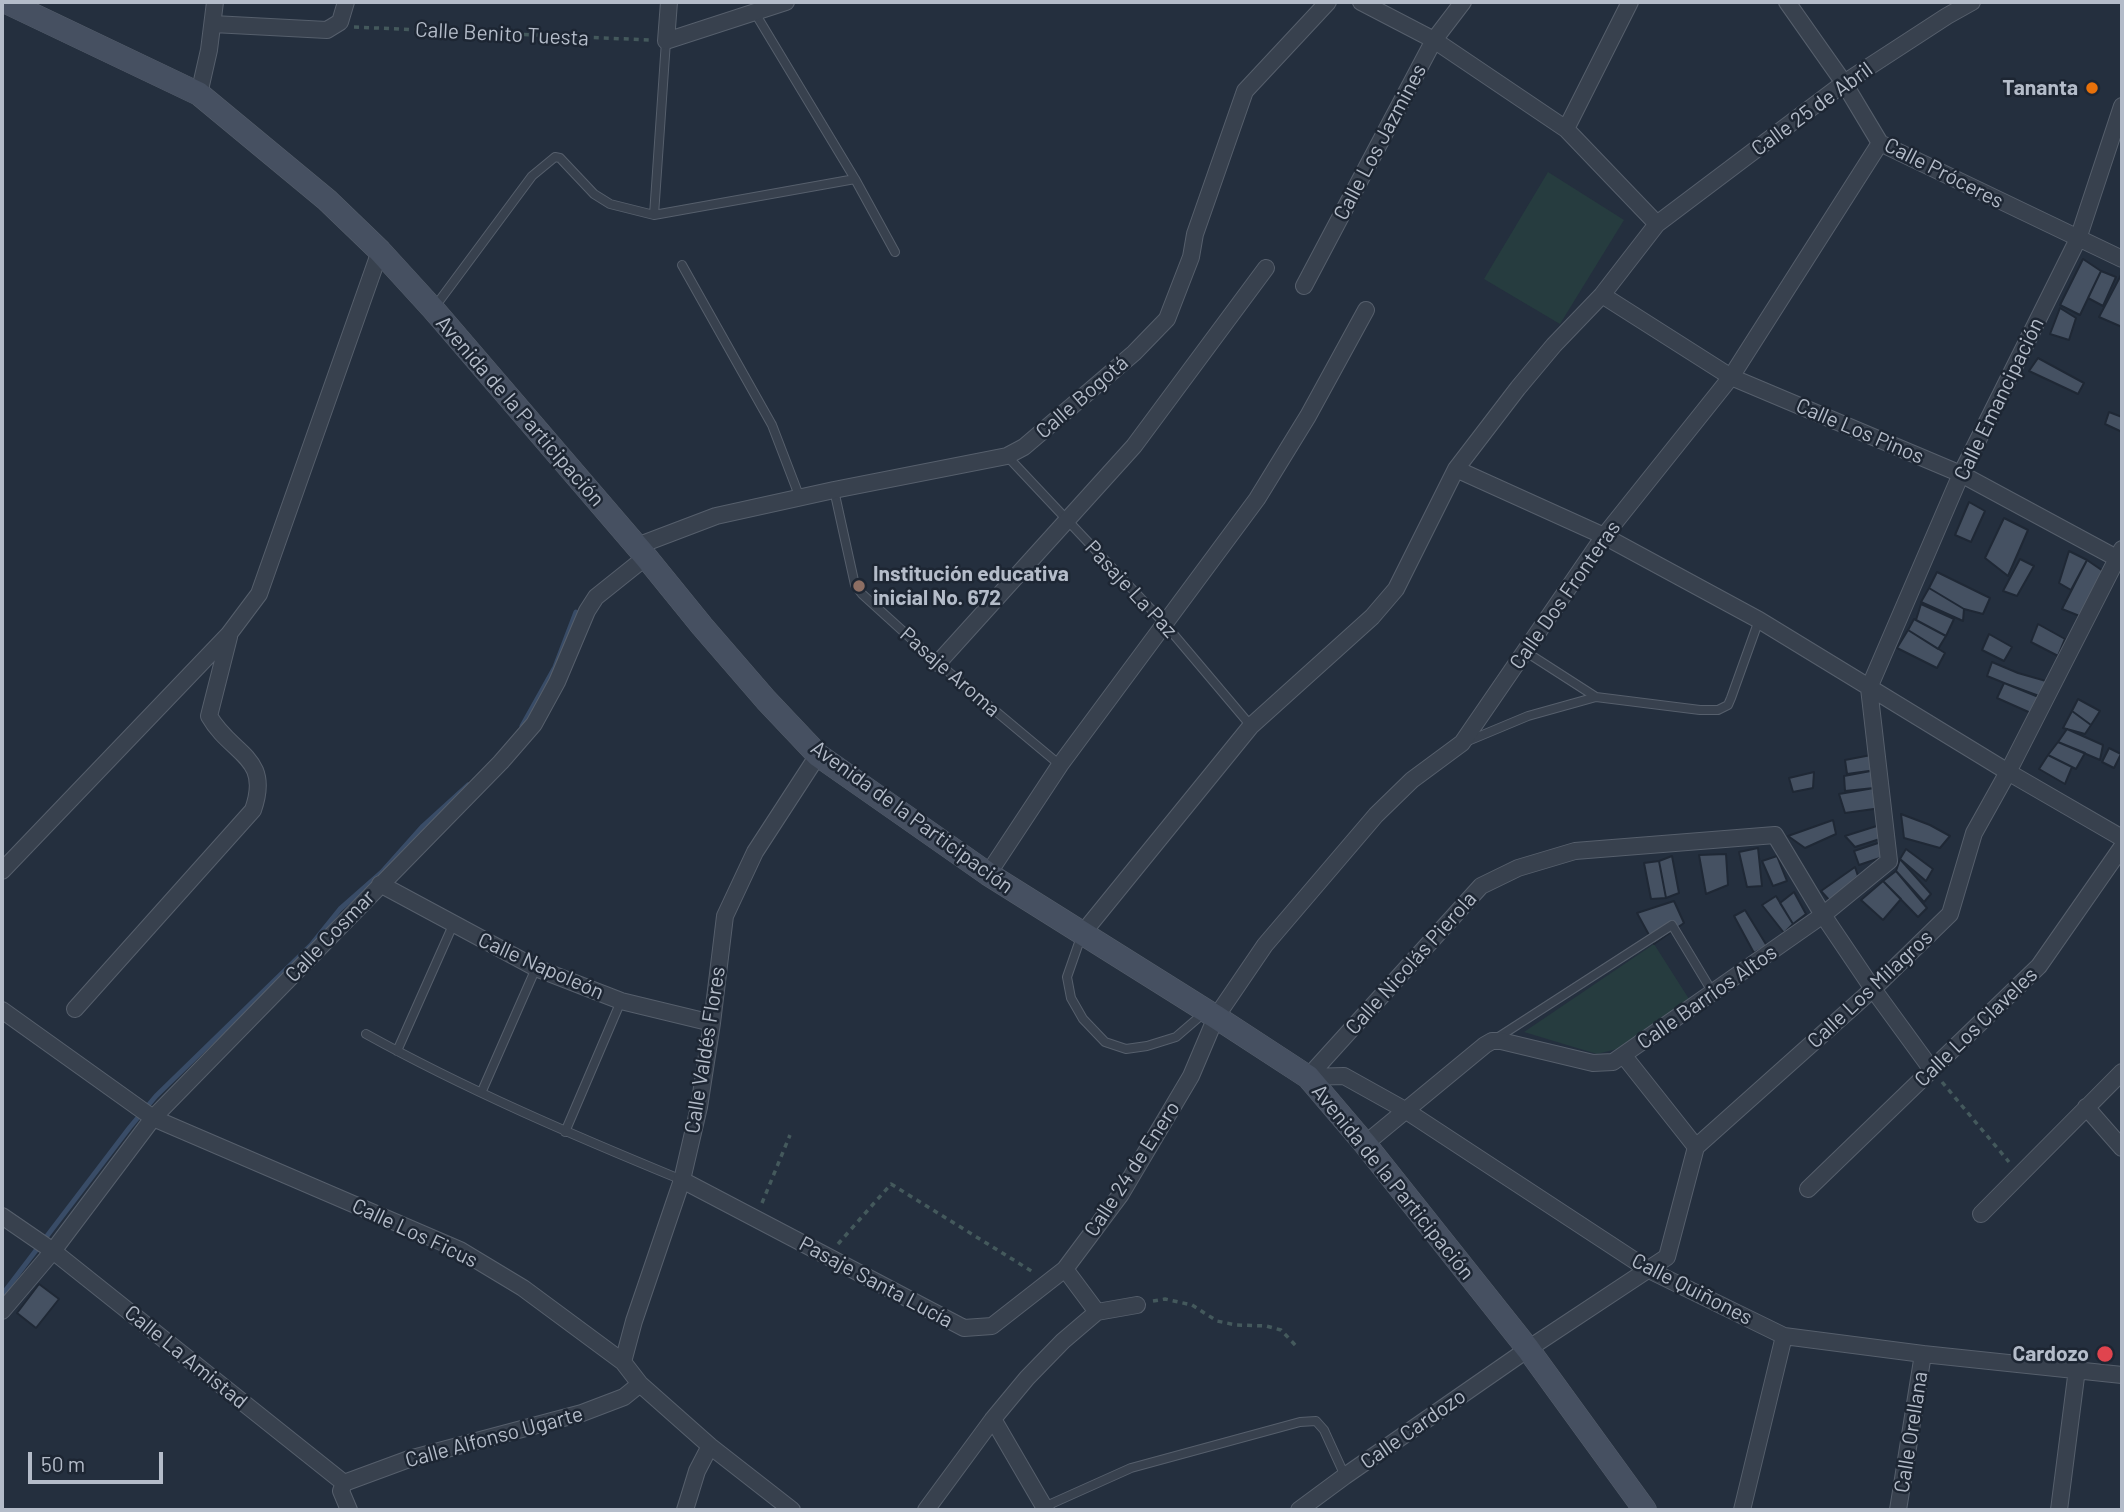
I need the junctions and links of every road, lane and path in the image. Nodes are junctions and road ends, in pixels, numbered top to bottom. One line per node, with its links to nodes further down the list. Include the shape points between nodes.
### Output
1 (6, 2): 18 (main road, Avenida de la Participación)
2 (215, 2): 13 (street)
3 (346, 2): 14 (street)
4 (669, 2): 16 (street)
5 (786, 2): 12 (street)
6 (1328, 2): 36 (street, Calle Bogotá, via 1245,91 1167,319 1104,379 1024,447)
7 (1361, 2): 15 (street)
8 (1463, 2): 15 (street, Calle Los Jazmines)
9 (1630, 2): 20 (street)
10 (1787, 2): 17 (street, Calle Próceres)
11 (1972, 2): 17 (street, Calle 25 de Abril)
12 (755, 13): 16 (street); 22 (lane)
13 (213, 24): 14 (street, via 327,30); 18 (street)
14 (336, 26): 16 (path, Calle Benito Tuesta)
15 (1434, 40): 20 (street); 31 (street, Calle Los Jazmines)
16 (666, 41): 23 (lane)
17 (1844, 83): 21 (street, Calle Próceres); 24 (street, Calle 25 de Abril)
18 (199, 94): 26 (main road, Avenida de la Participación, via 327,200)
19 (2122, 106): 25 (street, Calle Emancipación)
20 (1566, 129): 24 (street)
21 (1880, 144): 25 (street, Calle Próceres); 35 (street, Calle Dos Fronteras)
22 (855, 179): 23 (lane); 27 (lane)
23 (654, 215): 33 (lane, via 610,204 555,156 532,176)
24 (1657, 223): 32 (street, Calle 25 de Abril)
25 (2078, 239): 28 (street, Calle Próceres); 38 (street, Calle Emancipación)
26 (380, 251): 33 (main road, Avenida de la Participación); 47 (street, via 259,594)
27 (895, 252)
28 (2122, 258)
29 (682, 265): 40 (lane, via 772,425)
30 (1266, 268): 41 (street, via 1135,446)
31 (1304, 286)
32 (1602, 295): 35 (street, Calle Los Pinos); 37 (street, Calle 25 de Abril, via 1554,345)
33 (433, 309): 43 (main road, Avenida de la Participación)
34 (1366, 310): 46 (street, via 1257,499)
35 (1731, 377): 38 (street, Calle Los Pinos); 42 (street, Calle Dos Fronteras)
36 (1007, 456): 39 (street, Calle Bogotá); 41 (lane, Pasaje La Paz)
37 (1456, 469): 42 (street); 52 (street, Calle 25 de Abril, via 1396,589 1372,617)
38 (1961, 474): 44 (street, Calle Los Pinos); 50 (street, Calle Emancipación)
39 (834, 489): 40 (street, Calle Bogotá); 49 (lane, Pasaje Aroma, via 855,585)
40 (800, 498): 43 (street, Calle Bogotá, via 716,516)
41 (1066, 519): 46 (lane, Pasaje La Paz); 49 (street)
42 (1604, 536): 45 (street); 48 (street, Calle Dos Fronteras)
43 (641, 552): 54 (main road, Avenida de la Participación); 61 (street, Calle Cosmar, via 587,611 534,724)
44 (2121, 556): 56 (street, Calle Los Milagros)
45 (1759, 620): 50 (street); 51 (lane, via 1728,705 1718,710)
46 (1164, 623): 52 (lane, Pasaje La Paz); 55 (street)
47 (229, 634): 59 (street); 69 (street, via 209,716 253,766 258,779 253,810)
48 (1526, 652): 51 (lane); 53 (street, Calle Dos Fronteras)
49 (937, 663): 55 (lane, Pasaje Aroma)
50 (1869, 688): 56 (street); 62 (street, Calle Barrios Altos, via 1889,861)
51 (1596, 697): 53 (lane, via 1528,716)
52 (1251, 726): 64 (street, Calle 25 de Abril)
53 (1462, 743): 71 (street, Calle Dos Fronteras, via 1412,780 1376,815)
54 (818, 755): 60 (main road, Avenida de la Participación); 72 (street, Calle Valdés Flores, via 755,852 725,916)
55 (1059, 765): 60 (street)
56 (2008, 772): 57 (street); 66 (street, Calle Los Milagros, via 1973,833 1950,914)
57 (2122, 838)
58 (2122, 847): 77 (street, Calle Los Claveles, via 2039,966)
59 (2, 871)
60 (988, 874): 64 (main road, Avenida de la Participación)
61 (380, 884): 63 (street, Calle Napoleón); 83 (street, Calle Cosmar)
62 (1823, 915): 66 (street); 67 (street, Calle Barrios Altos); 79 (street, Calle Nicolás Pierola, via 1775,835 1575,851 1518,868 1481,886)
63 (453, 925): 65 (street, Calle Napoleón); 75 (lane)
64 (1082, 934): 71 (main road, Avenida de la Participación); 71 (lane, via 1067,977 1071,998 1105,1042 1126,1049 1147,1046 1177,1037)
65 (536, 968): 68 (street, Calle Napoleón); 80 (lane)
66 (1873, 989): 77 (street); 87 (street, Calle Los Milagros)
67 (1713, 993): 74 (lane, via 1672,925); 76 (street, Calle Barrios Altos)
68 (621, 1001): 72 (street, Calle Napoleón); 84 (lane)
69 (75, 1009)
70 (2, 1010): 83 (street, Calle Los Ficus)
71 (1211, 1014): 79 (main road, Avenida de la Participación); 97 (street, Calle 24 de Enero, via 1191,1076 1121,1194)
72 (712, 1023): 90 (street, Calle Valdés Flores)
73 (366, 1034): 75 (lane)
74 (1492, 1041): 76 (street, Calle Barrios Altos, via 1593,1063); 82 (street)
75 (397, 1051): 80 (lane)
76 (1624, 1056): 87 (street)
77 (1932, 1070): 89 (path); 91 (street, Calle Los Claveles)
78 (2122, 1072): 81 (street)
79 (1308, 1077): 82 (street, Calle Quiñones, via 1344,1076); 86 (main road, Avenida de la Participación)
80 (482, 1091): 84 (lane)
81 (2086, 1107): 88 (street); 89 (street)
82 (1405, 1110): 86 (street); 98 (street, Calle Quiñones)
83 (153, 1118): 95 (street, Calle Cosmar); 107 (street, Calle Los Ficus, via 460,1250 523,1288)
84 (565, 1132): 90 (lane)
85 (790, 1135): 94 (path)
86 (1365, 1144): 105 (main road, Avenida de la Participación)
87 (1696, 1147): 98 (street, via 1667,1257)
88 (2122, 1148)
89 (2020, 1174): 92 (street)
90 (682, 1180): 94 (street, Pasaje Santa Lucía); 107 (street, Calle Valdés Flores)
91 (1808, 1189)
92 (1982, 1214)
93 (2, 1216): 95 (street, Calle La Amistad)
94 (756, 1218): 96 (street, Pasaje Santa Lucía)
95 (53, 1251): 101 (street, Calle Cosmar); 114 (street, Calle La Amistad)
96 (828, 1256): 99 (street, Pasaje Santa Lucía, via 964,1328 992,1326); 99 (path, via 891,1184)
97 (1065, 1269): 99 (street, Pasaje Santa Lucía); 102 (street)
98 (1649, 1270): 103 (street, Calle Quiñones); 105 (street)
99 (1049, 1282)
100 (1137, 1305): 102 (street); 104 (path, via 1165,1299 1192,1305 1217,1321 1281,1330)
101 (2, 1311)
102 (1097, 1312): 111 (street, via 1036,1368)
103 (1784, 1336): 106 (street, Calle Quiñones); 122 (street)
104 (1298, 1348)
105 (1528, 1349): 113 (street, Calle Cardozo); 121 (main road, Avenida de la Participación)
106 (1923, 1354): 108 (street, Calle Quiñones); 123 (street, Calle Orellana)
107 (623, 1362): 110 (street, Calle Los Ficus)
108 (2077, 1369): 109 (street, Calle Quiñones); 124 (street)
109 (2122, 1375)
110 (640, 1384): 112 (street, Calle Los Ficus); 114 (street, Calle Alfonso Ugarte, via 624,1397 582,1413 409,1459)
111 (993, 1419): 115 (street); 119 (street)
112 (710, 1446): 117 (street); 118 (street, Calle Los Ficus)
113 (1345, 1476): 115 (lane, via 1324,1430 1316,1421 1300,1422 1132,1468); 120 (street, Calle Cardozo)
114 (344, 1483): 116 (street, via 341,1491)
115 (1045, 1509)
116 (349, 1510)
117 (685, 1510)
118 (792, 1510)
119 (926, 1510)
120 (1299, 1510)
121 (1645, 1510)
122 (1742, 1510)
123 (1898, 1510)
124 (2059, 1510)

